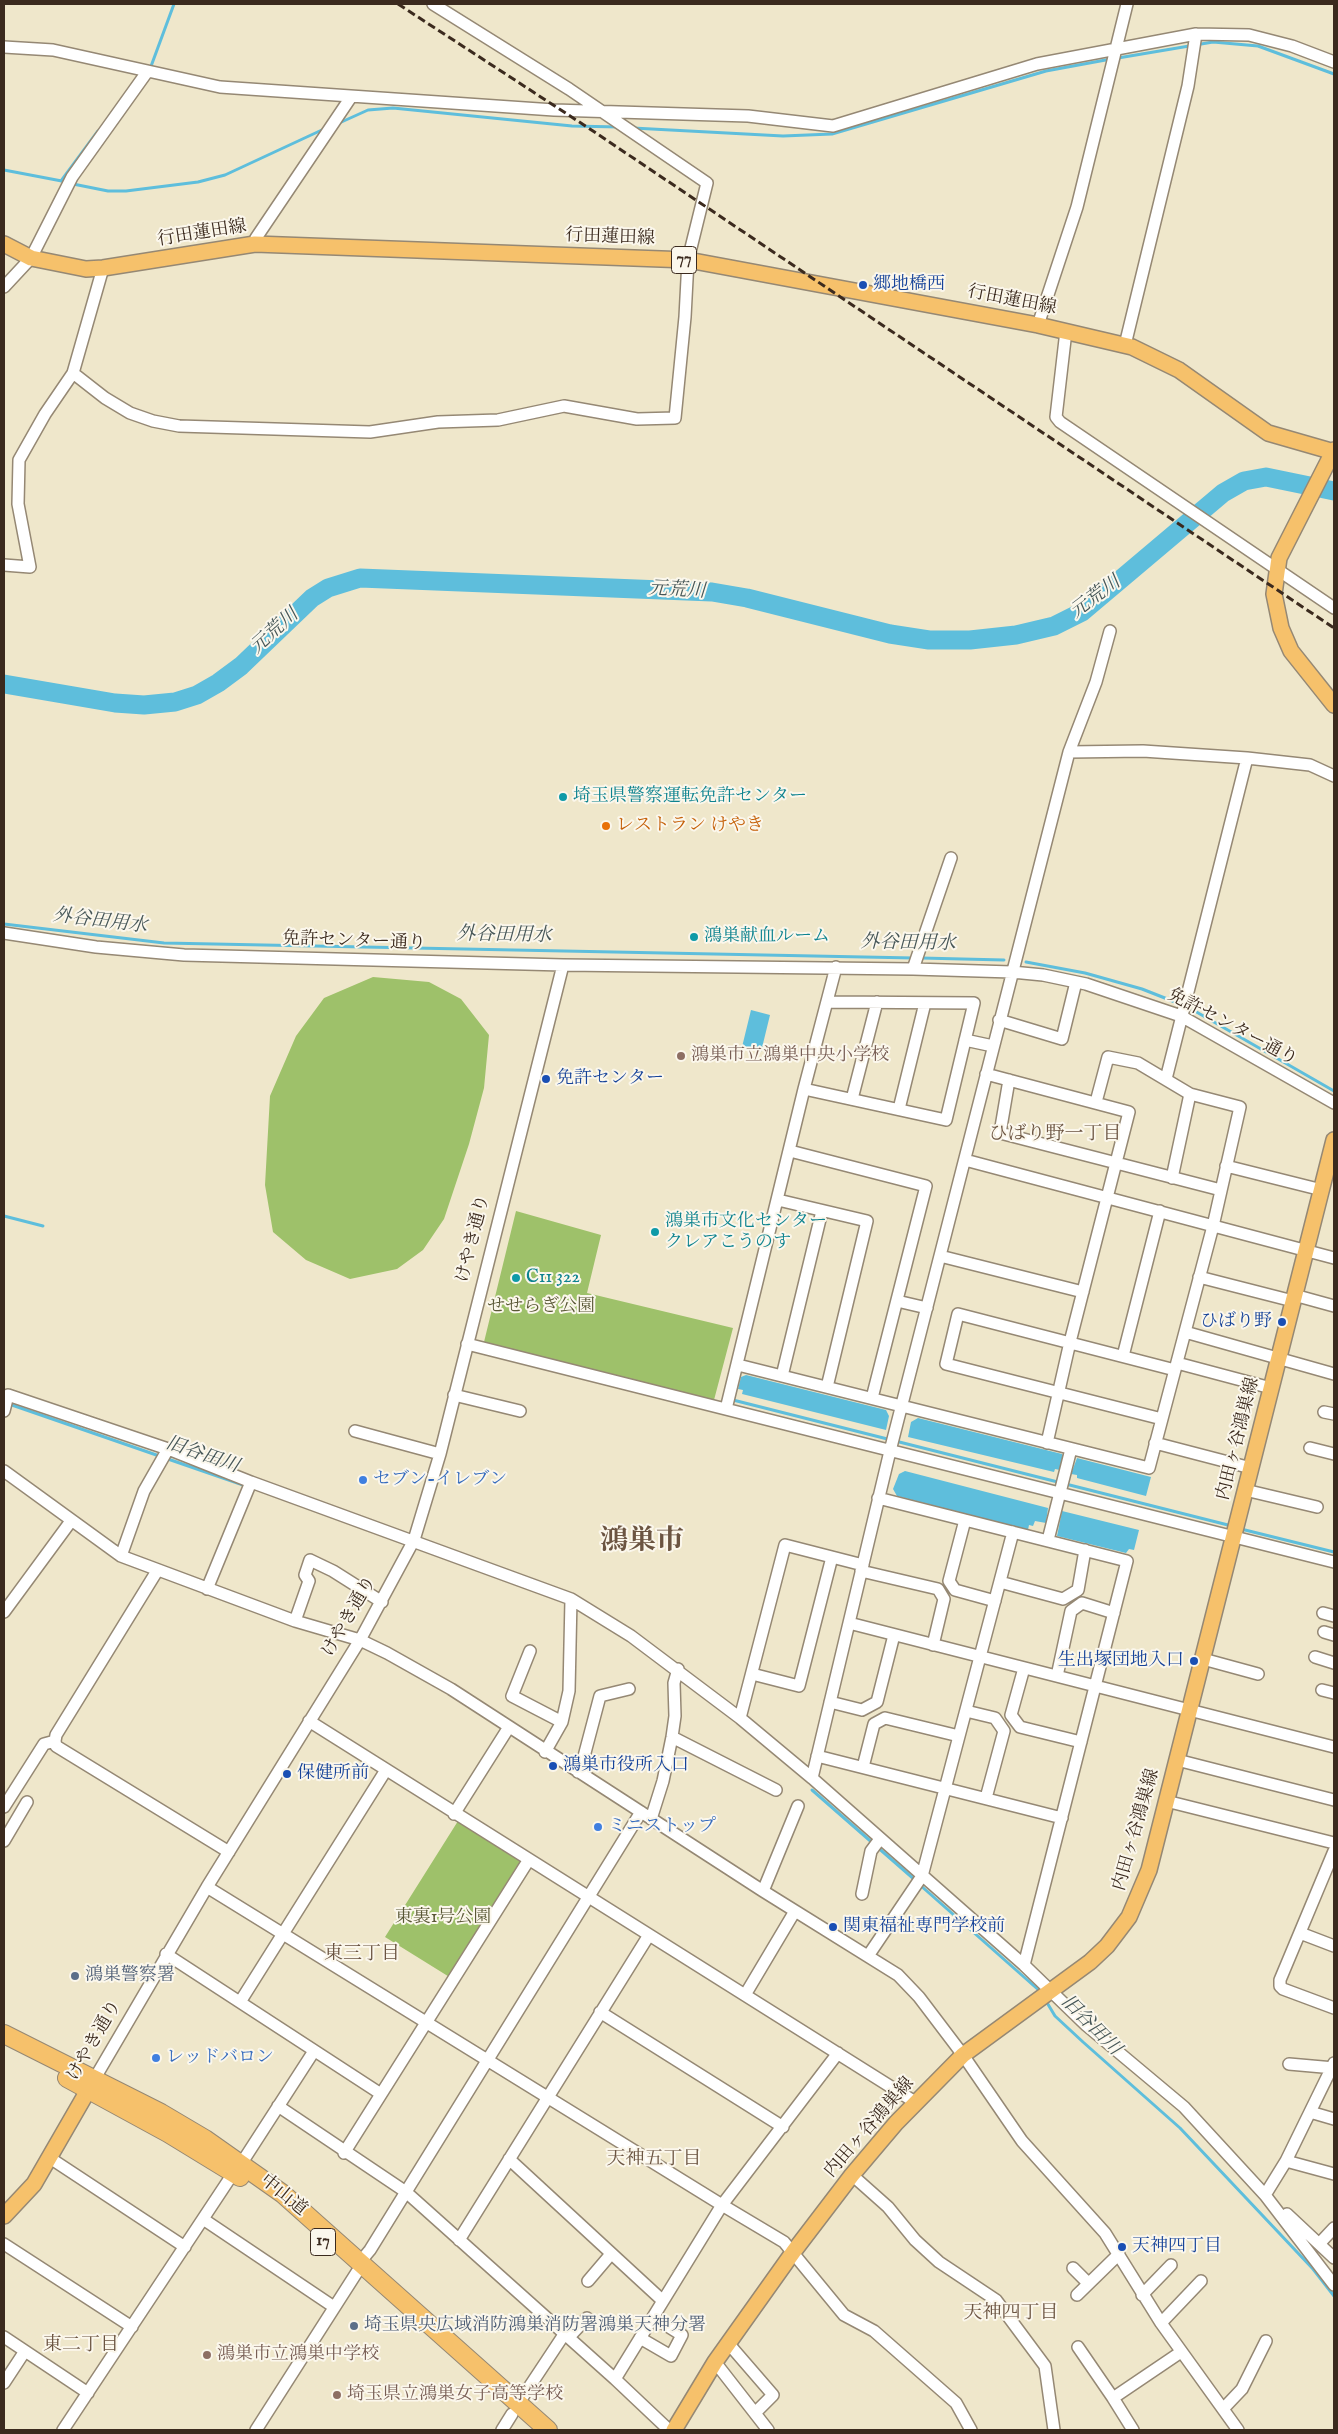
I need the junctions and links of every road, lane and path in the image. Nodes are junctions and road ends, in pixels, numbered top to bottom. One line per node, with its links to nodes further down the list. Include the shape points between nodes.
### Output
1 (432, 4): 9 (street, via 569,89)
2 (1127, 4): 5 (street)
3 (1196, 34): 5 (street); 6 (street, via 1249,35 1292,46); 18 (street, via 1188,86)
4 (4, 46): 7 (street, via 53,50)
5 (1117, 48): 9 (street, via 1037,64 833,126 748,116); 16 (street, via 1077,206)
6 (1334, 62)
7 (147, 72): 8 (street, via 220,87); 12 (street, via 72,177)
8 (351, 97): 9 (street); 11 (street)
9 (600, 112): 13 (street, via 707,183)
10 (4, 244): 12 (main road, 行田蓮田線 / 77)
11 (255, 244): 13 (main road, 行田蓮田線 / 77); 14 (main road, 行田蓮田線 / 77)
12 (31, 258): 14 (main road, 行田蓮田線 / 77, via 64,266); 15 (street)
13 (688, 260): 16 (main road, 行田蓮田線 / 77); 19 (street, via 675,418 637,419 564,406 498,420 438,422 370,432 179,426 130,413)
14 (103, 268): 19 (street)
15 (4, 287)
16 (1038, 325): 17 (main road, 行田蓮田線 / 77)
17 (1066, 331): 18 (main road, 行田蓮田線 / 77); 22 (street, via 1056,417)
18 (1125, 345): 20 (main road, 行田蓮田線 / 77, via 1179,370 1268,433)
19 (73, 373): 21 (street, via 19,460 18,504 30,567)
20 (1333, 453): 22 (main road, via 1296,523)
21 (4, 565)
22 (1276, 570): 23 (street); 25 (main road, via 1274,594 1286,640)
23 (1334, 608)
24 (1110, 631): 26 (street, via 1096,682)
25 (1334, 705)
26 (1069, 752): 27 (street, via 1143,751); 34 (street)
27 (1247, 758): 28 (street, via 1310,766); 39 (street)
28 (1334, 776)
29 (951, 858): 33 (street)
30 (4, 933): 31 (street, 免許センター通り, via 159,954)
31 (563, 965): 32 (street, 免許センター通り); 76 (street, けやき通り)
32 (836, 967): 33 (street, 免許センター通り); 36 (street)
33 (913, 969): 34 (street, 免許センター通り)
34 (1012, 972): 35 (street, 免許センター通り); 40 (street)
35 (1076, 982): 39 (street, 免許センター通り); 40 (street, via 1062,1039)
36 (827, 1002): 37 (street); 46 (street)
37 (877, 1002): 38 (street); 48 (street)
38 (925, 1002): 41 (street, via 974,1003); 51 (street)
39 (1181, 1016): 44 (street); 50 (street, 免許センター通り)
40 (1000, 1020): 42 (street)
41 (965, 1040): 42 (street); 51 (street, via 946,1120)
42 (993, 1046): 43 (street)
43 (986, 1074): 45 (street); 54 (street)
44 (1166, 1079): 47 (street); 49 (street, via 1138,1063 1108,1057)
45 (1009, 1080): 49 (street); 55 (street, via 1000,1133)
46 (804, 1088): 48 (street); 53 (street)
47 (1190, 1094): 56 (street, via 1240,1107); 57 (street)
48 (852, 1099): 51 (street)
49 (1096, 1102): 55 (street, via 1130,1112)
50 (1334, 1103)
51 (899, 1109)
52 (1334, 1140): 59 (main road, 内田ヶ谷鴻巣線)
53 (790, 1151): 61 (street); 71 (street, via 926,1186)
54 (965, 1160): 60 (street); 66 (street)
55 (1115, 1164): 57 (street); 60 (street)
56 (1226, 1166): 58 (street); 59 (street)
57 (1172, 1178): 58 (street)
58 (1221, 1190): 64 (street)
59 (1322, 1190): 65 (main road, 内田ヶ谷鴻巣線)
60 (1107, 1198): 63 (street); 69 (street)
61 (778, 1200): 62 (street); 79 (street)
62 (822, 1210): 82 (street); 83 (street, via 867,1221)
63 (1160, 1211): 64 (street); 77 (street)
64 (1213, 1226): 65 (street); 68 (street)
65 (1305, 1251): 67 (street); 70 (main road, 内田ヶ谷鴻巣線)
66 (940, 1256): 69 (street); 73 (street)
67 (1334, 1258)
68 (1199, 1278): 70 (street); 74 (street)
69 (1083, 1292): 75 (street)
70 (1293, 1298): 72 (street); 78 (main road, 内田ヶ谷鴻巣線)
71 (896, 1301): 73 (street); 87 (street)
72 (1334, 1306)
73 (927, 1308): 88 (street)
74 (1185, 1332): 78 (street); 80 (street)
75 (1070, 1342): 77 (street); 85 (street); 85 (street, via 958,1314 946,1364)
76 (467, 1344): 86 (street, けやき通り); 89 (street)
77 (1123, 1356): 80 (street)
78 (1278, 1360): 81 (street); 84 (main road, 内田ヶ谷鴻巣線)
79 (738, 1365): 82 (street); 89 (street)
80 (1176, 1366): 84 (street); 92 (street)
81 (1334, 1374)
82 (782, 1376): 83 (street)
83 (827, 1387): 87 (street)
84 (1272, 1388): 102 (main road, 内田ヶ谷鴻巣線)
85 (1060, 1392): 92 (street); 94 (street)
86 (454, 1395): 91 (street); 100 (street, けやき通り)
87 (872, 1398): 88 (street)
88 (902, 1406): 94 (street); 99 (street)
89 (726, 1409): 99 (street)
90 (4, 1411): 97 (street, via 8,1395)
91 (520, 1411)
92 (1162, 1419): 95 (street)
93 (355, 1431): 100 (street)
94 (1047, 1443): 98 (street)
95 (1156, 1443): 98 (street, via 1149,1468); 102 (street)
96 (1310, 1448): 101 (street)
97 (168, 1449): 104 (street); 116 (street, via 144,1491)
98 (1071, 1449): 106 (street)
99 (890, 1451): 106 (street); 107 (street)
100 (440, 1454): 113 (street, けやき通り)
101 (1334, 1454)
102 (1251, 1468): 105 (main road, 内田ヶ谷鴻巣線)
103 (4, 1471): 110 (street)
104 (251, 1482): 113 (street); 122 (street)
105 (1245, 1490): 108 (street); 112 (main road, 内田ヶ谷鴻巣線)
106 (1060, 1494): 112 (street); 114 (street)
107 (878, 1498): 109 (street); 119 (street)
108 (1317, 1507)
109 (965, 1520): 111 (street); 124 (street, via 949,1581 955,1590)
110 (72, 1521): 116 (street); 126 (street)
111 (1013, 1532): 114 (street); 121 (street)
112 (1233, 1537): 118 (street); 136 (main road, 内田ヶ谷鴻巣線)
113 (414, 1540): 123 (street); 125 (street, けやき通り)
114 (1048, 1540): 115 (street)
115 (1085, 1550): 121 (street, via 1078,1590 1063,1599); 127 (street, via 1127,1561)
116 (121, 1556): 120 (street)
117 (832, 1557): 119 (street); 140 (street, via 785,1545); 140 (street, via 799,1686)
118 (1334, 1562)
119 (862, 1568): 129 (street); 132 (street, via 938,1589 944,1599)
120 (157, 1571): 122 (street); 156 (street)
121 (1000, 1582): 124 (street)
122 (207, 1589): 128 (street)
123 (571, 1598): 139 (street); 152 (street, via 569,1691)
124 (995, 1601): 134 (street)
125 (382, 1602): 128 (street, via 310,1560 305,1575 309,1581); 131 (street, けやき通り)
126 (4, 1612)
127 (1114, 1612): 142 (street, via 1082,1603 1071,1611); 143 (street)
128 (295, 1621): 131 (street)
129 (849, 1623): 130 (street); 147 (street)
130 (894, 1635): 132 (street); 147 (street, via 877,1702 862,1710)
131 (360, 1640): 151 (street, けやき通り); 153 (street, via 451,1689)
132 (933, 1645): 134 (street)
133 (530, 1651): 152 (street, via 512,1696)
134 (981, 1656): 138 (street); 148 (street)
135 (1315, 1657): 137 (street)
136 (1203, 1659): 141 (street); 149 (main road, 内田ヶ谷鴻巣線)
137 (1334, 1663)
138 (1024, 1668): 142 (street); 157 (street, via 1010,1715 1020,1727)
139 (678, 1669): 150 (street); 155 (street, via 674,1683)
140 (752, 1674): 150 (street)
141 (1258, 1674)
142 (1057, 1676): 143 (street)
143 (1096, 1686): 149 (street); 157 (street)
144 (629, 1688): 164 (street, via 600,1696)
145 (1322, 1690): 146 (street)
146 (1334, 1693)
147 (830, 1702): 160 (street)
148 (966, 1711): 154 (street); 168 (street, via 995,1718 1004,1731)
149 (1190, 1712): 158 (street); 161 (main road, 内田ヶ谷鴻巣線)
150 (740, 1718): 165 (street)
151 (310, 1721): 163 (street); 181 (street, けやき通り)
152 (562, 1722): 159 (street)
153 (509, 1727): 159 (street); 174 (street)
154 (959, 1736): 162 (street, via 885,1718 874,1724); 166 (street)
155 (672, 1737): 167 (street); 175 (street, via 663,1781)
156 (55, 1741): 173 (street, via 44,1744); 181 (street, via 56,1746)
157 (1081, 1742): 176 (street)
158 (1334, 1747)
159 (545, 1752): 164 (street)
160 (817, 1756): 162 (street); 165 (street)
161 (1177, 1760): 169 (street); 170 (main road, 内田ヶ谷鴻巣線)
162 (863, 1767): 166 (street)
163 (386, 1770): 174 (street); 191 (street)
164 (578, 1772): 175 (street)
165 (812, 1778): 178 (street)
166 (946, 1787): 168 (street); 184 (street)
167 (776, 1790)
168 (986, 1798): 176 (street)
169 (1334, 1800)
170 (1166, 1801): 179 (street); 197 (main road, 内田ヶ谷鴻巣線, via 1149,1870 1129,1917 1107,1946)
171 (27, 1802): 177 (street)
172 (798, 1806): 186 (street)
173 (4, 1807)
174 (454, 1814): 182 (street)
175 (646, 1816): 186 (street); 188 (street)
176 (1062, 1818): 196 (street)
177 (5, 1838)
178 (880, 1839): 184 (street); 187 (street, via 871,1851)
179 (1334, 1843)
180 (1334, 1851): 183 (street)
181 (229, 1852): 185 (street, けやき通り)
182 (528, 1861): 188 (street); 202 (street)
183 (1331, 1869): 190 (street)
184 (922, 1876): 195 (street); 196 (street)
185 (207, 1887): 191 (street); 194 (street, けやき通り)
186 (763, 1891): 189 (street)
187 (862, 1894)
188 (588, 1897): 192 (street); 208 (street)
189 (794, 1911): 195 (street); 198 (street)
190 (1300, 1933): 193 (street); 200 (street, via 1280,1986)
191 (283, 1934): 199 (street); 202 (street)
192 (649, 1935): 198 (street); 201 (street)
193 (1334, 1946)
194 (166, 1954): 199 (street); 211 (street, けやき通り)
195 (868, 1956): 207 (street, via 909,1985)
196 (1024, 1965): 197 (street)
197 (1052, 1992): 207 (main road, 内田ヶ谷鴻巣線, via 986,2036); 227 (street, via 1086,2025 1184,2107)
198 (745, 1995): 206 (street)
199 (240, 2002): 205 (street)
200 (1334, 2008)
201 (600, 2012): 213 (street); 218 (street)
202 (426, 2021): 208 (street); 212 (street)
203 (4, 2034): 211 (highway, 中山道 / 17)
204 (4, 2046): 211 (highway, 中山道 / 17)
205 (314, 2051): 212 (street); 215 (street)
206 (838, 2054): 214 (street); 218 (street)
207 (963, 2056): 214 (main road, 内田ヶ谷鴻巣線); 238 (street, via 1022,2140 1084,2208)
208 (488, 2059): 213 (street); 226 (street)
209 (1289, 2064): 210 (street)
210 (1333, 2066): 216 (street)
211 (92, 2084): 220 (main road, けやき通り); 223 (highway, 中山道 / 17, via 161,2113)
212 (381, 2094): 219 (street)
213 (547, 2096): 221 (street); 228 (street)
214 (915, 2102): 225 (main road, 内田ヶ谷鴻巣線)
215 (278, 2106): 219 (street); 223 (street)
216 (1310, 2112): 217 (street); 222 (street)
217 (1334, 2119)
218 (783, 2127): 228 (street)
219 (344, 2153): 226 (street)
220 (50, 2158): 229 (main road, けやき通り, via 34,2184); 235 (street)
221 (508, 2159): 232 (street); 237 (street)
222 (1286, 2162): 224 (street); 227 (street)
223 (238, 2168): 230 (street); 241 (highway, 中山道 / 17)
224 (1334, 2174)
225 (852, 2175): 236 (main road, 内田ヶ谷鴻巣線); 280 (street, via 939,2262 996,2300 1045,2366)
226 (406, 2192): 232 (street); 241 (street)
227 (1265, 2195): 234 (street); 246 (street)
228 (722, 2205): 236 (street); 249 (street)
229 (4, 2216)
230 (203, 2219): 235 (street); 250 (street)
231 (1334, 2228): 234 (street)
232 (459, 2240): 255 (street)
233 (4, 2244): 254 (street)
234 (1319, 2244): 239 (street)
235 (185, 2247): 254 (street)
236 (794, 2251): 259 (main road, 内田ヶ谷鴻巣線); 279 (street, via 844,2315 874,2331 956,2403)
237 (611, 2254): 243 (street); 249 (street)
238 (1119, 2254): 245 (street); 248 (street)
239 (1334, 2258)
240 (1171, 2265): 248 (street)
241 (358, 2267): 250 (street); 268 (highway, 中山道 / 17)
242 (1073, 2268): 245 (street)
243 (588, 2281)
244 (1201, 2281): 253 (street)
245 (1088, 2282): 247 (street)
246 (1334, 2285)
247 (1077, 2295)
248 (1142, 2295): 253 (street)
249 (663, 2301): 251 (street)
250 (334, 2307): 272 (street)
251 (653, 2316): 257 (street); 257 (street, via 682,2335 670,2356)
252 (587, 2318): 255 (street)
253 (1161, 2323): 262 (street)
254 (132, 2327): 266 (street)
255 (567, 2335): 264 (street); 268 (street)
256 (4, 2337): 261 (street)
257 (640, 2338): 264 (street)
258 (1266, 2341): 269 (street, via 1242,2389)
259 (728, 2343): 263 (main road, 内田ヶ谷鴻巣線); 270 (street, via 773,2395)
260 (1078, 2346): 267 (street)
261 (24, 2351): 265 (street); 266 (street)
262 (1181, 2352): 267 (street); 269 (street)
263 (715, 2362): 270 (street); 277 (main road, 内田ヶ谷鴻巣線)
264 (615, 2379): 276 (street)
265 (4, 2383)
266 (88, 2393): 271 (street)
267 (1113, 2398): 281 (street)
268 (515, 2409): 273 (street); 274 (highway, 中山道 / 17); 275 (highway, 中山道 / 17)
269 (1223, 2409): 282 (street)
270 (755, 2413): 278 (street)
271 (63, 2430)
272 (256, 2430)
273 (502, 2430)
274 (530, 2430)
275 (548, 2430)
276 (669, 2430)
277 (674, 2430)
278 (768, 2430)
279 (971, 2430)
280 (1054, 2430)
281 (1133, 2430)
282 (1238, 2430)

